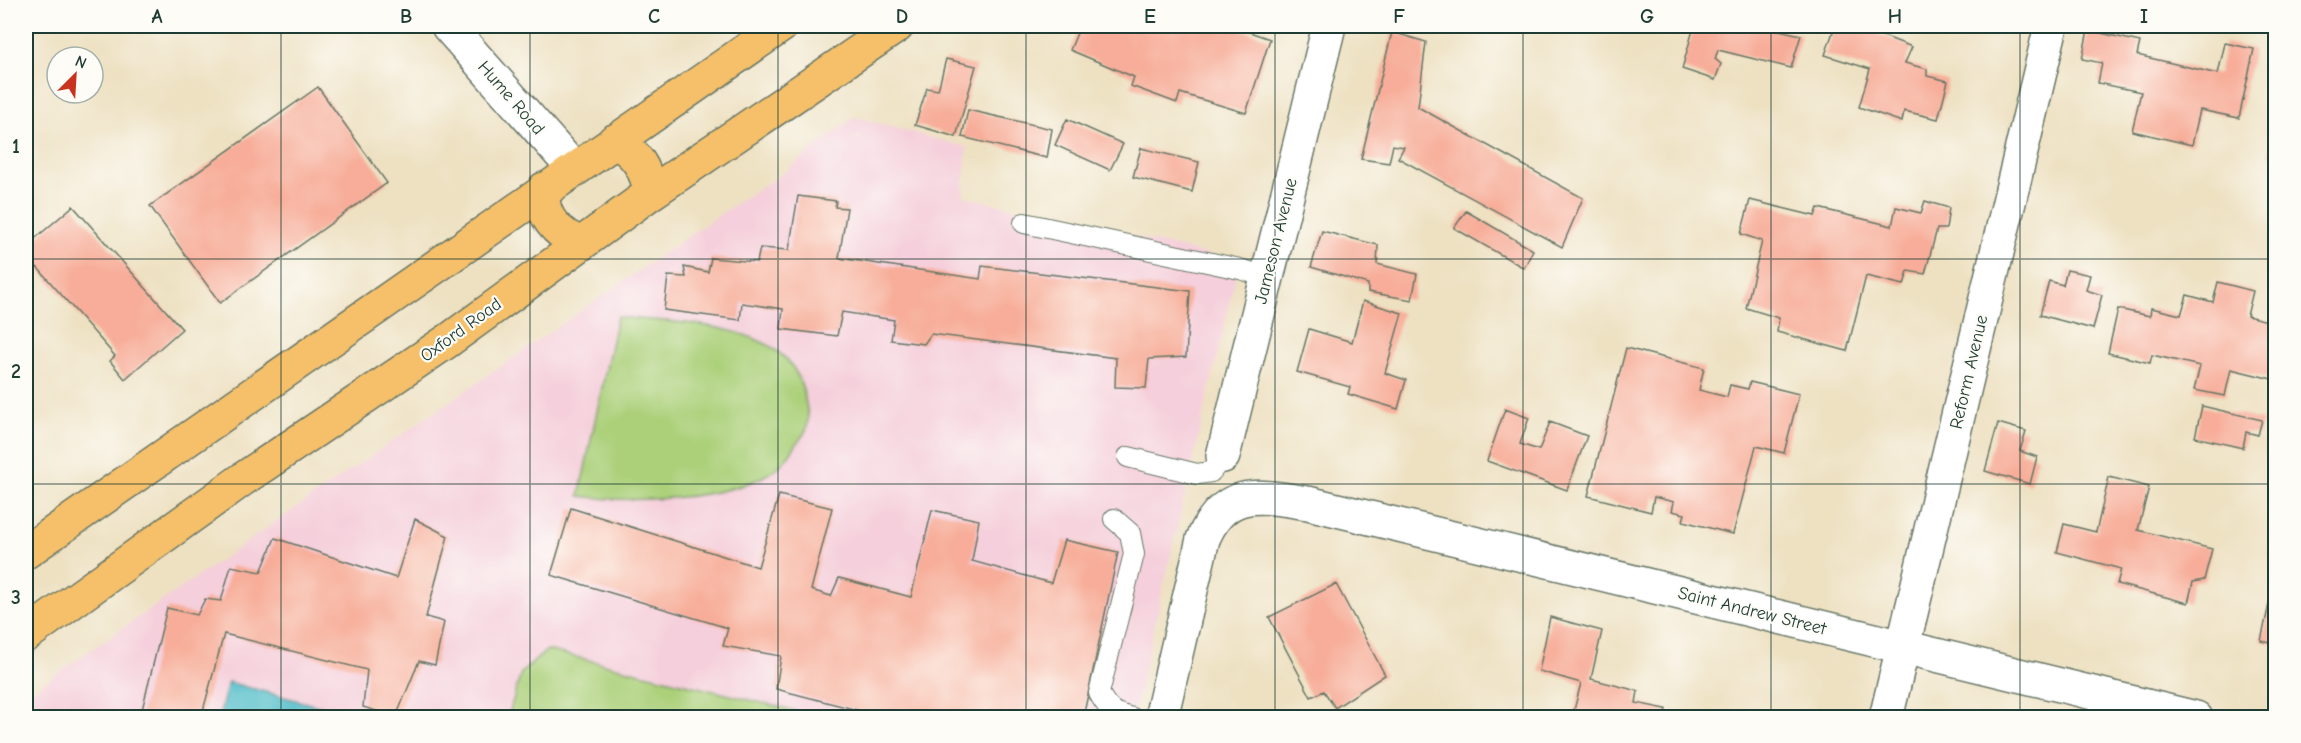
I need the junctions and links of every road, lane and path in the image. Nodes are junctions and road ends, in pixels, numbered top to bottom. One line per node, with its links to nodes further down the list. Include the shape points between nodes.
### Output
1 (448, 26): 8 (street, Hume Road)
2 (781, 26): 7 (main road)
3 (897, 26): 6 (main road, Oxford Road)
4 (1329, 26): 13 (street, Jameson Avenue)
5 (2051, 26): 19 (street, Reform Avenue)
6 (863, 35): 10 (main road, Oxford Road)
7 (614, 141): 8 (main road); 10 (main road, via 631,151 642,164)
8 (574, 169): 9 (main road)
9 (544, 189): 12 (main road, via 542,202 550,220 560,232); 17 (main road)
10 (651, 193): 12 (main road, Oxford Road)
11 (1024, 224): 13 (lane)
12 (579, 243): 18 (main road, Oxford Road, via 449,340)
13 (1267, 277): 14 (street, Jameson Avenue)
14 (1223, 456): 15 (lane, via 1211,472 1197,474)
15 (1128, 457)
16 (1114, 519): 20 (lane, via 1130,533 1134,554 1099,693 1106,708)
17 (26, 552)
18 (28, 626)
19 (1904, 648): 21 (street, Saint Andrew Street, via 1308,503 1246,497 1231,502 1209,523); 22 (street, Reform Avenue); 23 (street, Saint Andrew Street)
20 (1132, 717)
21 (1161, 717)
22 (1886, 717)
23 (2196, 717)

